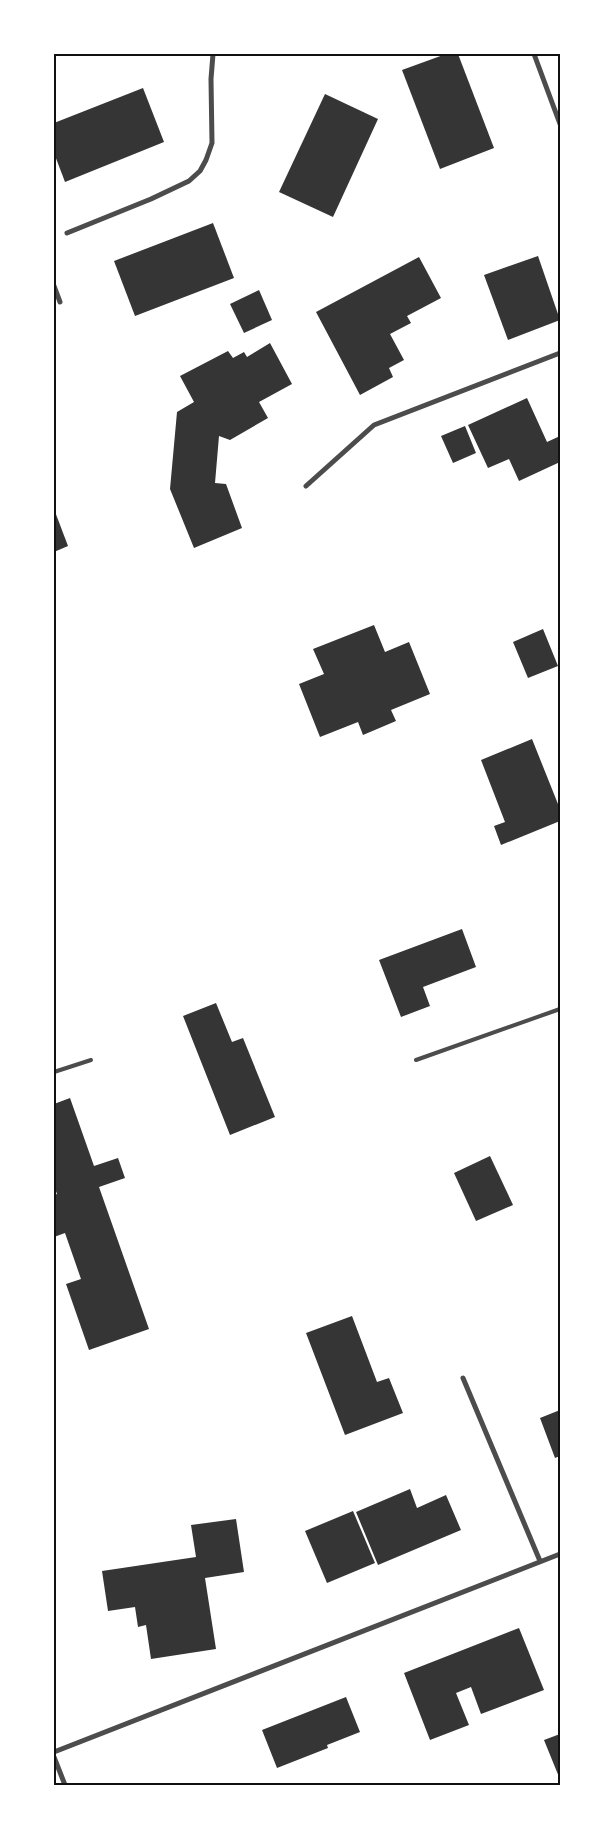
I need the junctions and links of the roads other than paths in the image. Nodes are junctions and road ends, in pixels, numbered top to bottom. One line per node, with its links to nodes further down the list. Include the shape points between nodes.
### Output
1 (213, 54): 4 (street, via 212,142 200,171 189,181 159,195)
2 (534, 54): 3 (street)
3 (560, 124)
4 (67, 233)
5 (54, 286): 6 (street)
6 (60, 302)
7 (560, 353): 8 (street, via 374,425)
8 (306, 486)
9 (560, 1009): 11 (lane)
10 (91, 1060): 12 (lane)
11 (416, 1060)
12 (54, 1072)
13 (462, 1378): 15 (street)
14 (560, 1554): 15 (street)
15 (540, 1561): 16 (street)
16 (54, 1752)
17 (54, 1757): 18 (street)
18 (65, 1785)

